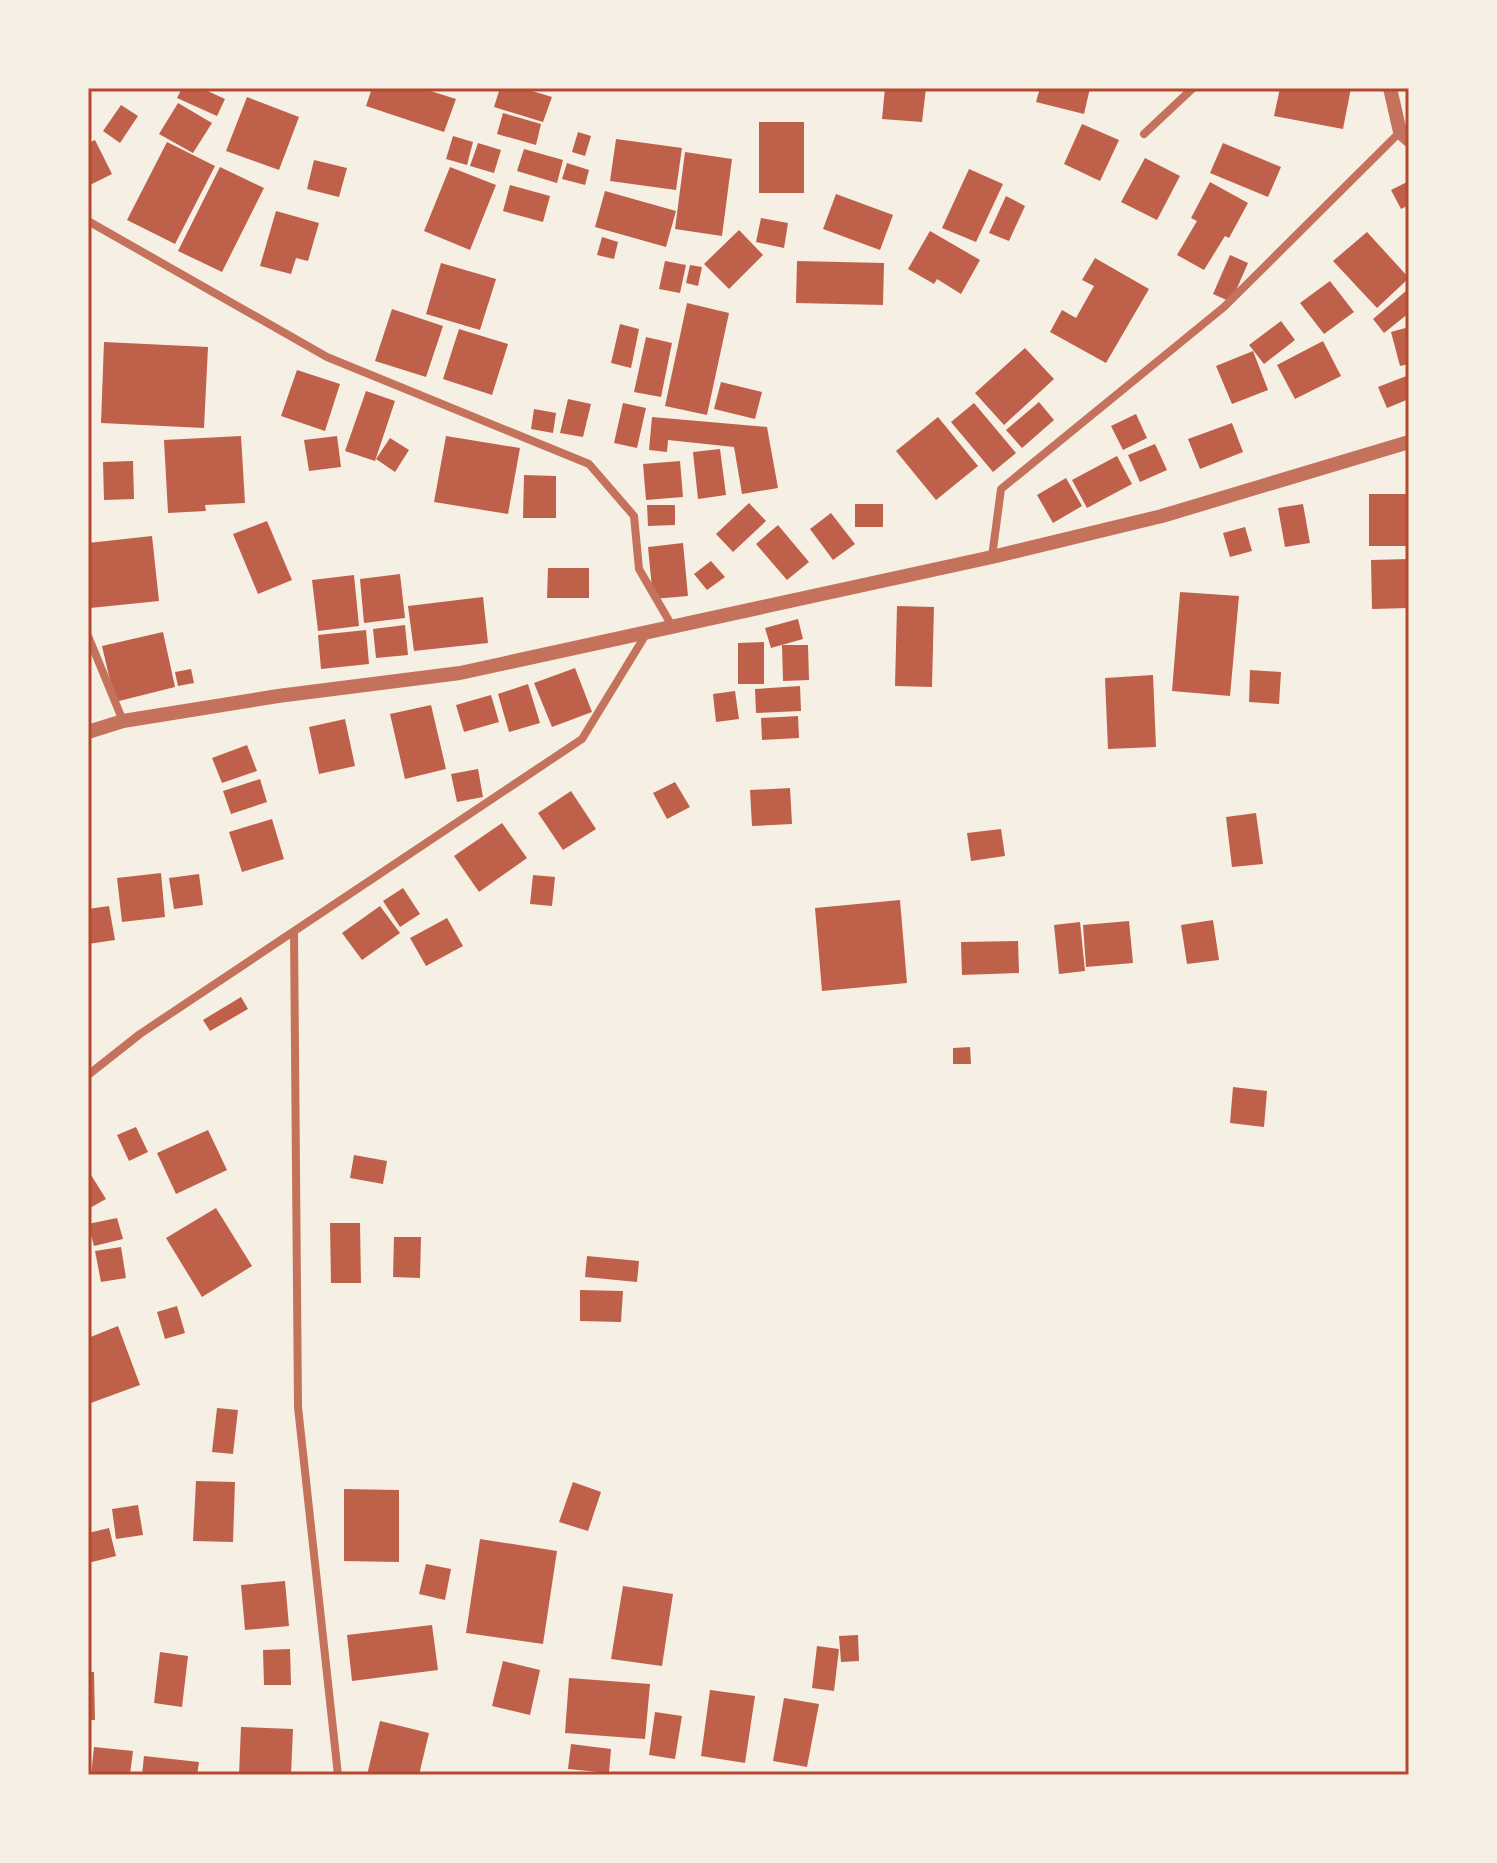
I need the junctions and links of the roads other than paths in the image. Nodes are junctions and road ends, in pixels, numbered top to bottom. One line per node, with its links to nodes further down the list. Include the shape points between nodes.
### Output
1 (1193, 88): 3 (street)
2 (1390, 88): 4 (street)
3 (1144, 134)
4 (1406, 134): 7 (street, via 1224,307 1001,489)
5 (88, 221): 8 (street, via 327,357 589,464 634,516 639,569)
6 (1409, 442): 7 (street, via 1162,516)
7 (992, 557): 8 (street)
8 (672, 626): 9 (street)
9 (649, 631): 11 (street, via 460,673); 13 (street, via 582,739)
10 (88, 636): 11 (street)
11 (123, 721): 12 (street)
12 (88, 732)
13 (294, 932): 14 (street, via 140,1034); 15 (street, via 298,1407)
14 (88, 1075)
15 (338, 1775)

